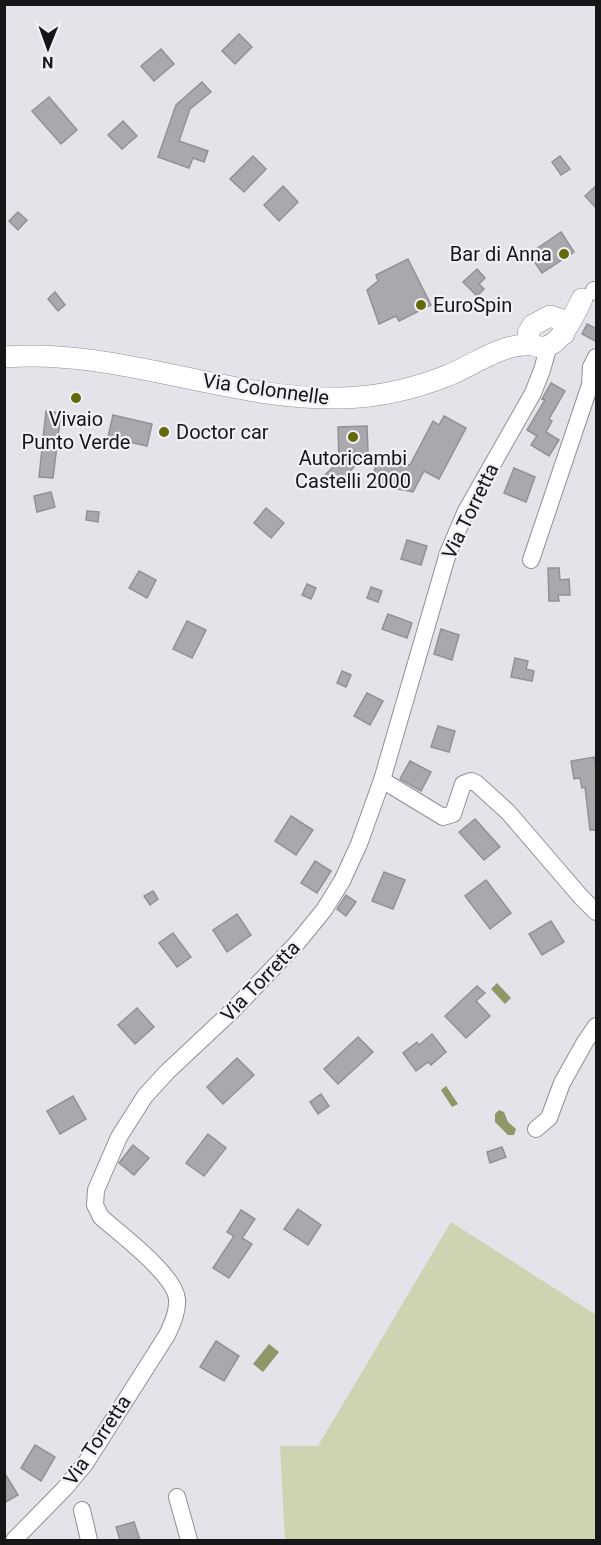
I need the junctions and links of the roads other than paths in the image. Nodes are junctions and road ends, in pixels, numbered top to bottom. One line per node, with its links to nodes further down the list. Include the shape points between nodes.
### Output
1 (592, 292): 2 (main road, Via Colonnelle); 2 (main road, Via Colonnelle, via 533,325)
2 (538, 340): 3 (main road, Via Colonnelle, via 497,351 450,374 404,390 342,398 277,394 87,359); 6 (street, Via Torretta, via 542,370 533,393 466,510 448,553)
3 (4, 357)
4 (597, 357): 5 (street)
5 (531, 560)
6 (382, 780): 7 (street, via 443,817 453,814 463,784 476,783 508,812); 12 (street, Via Torretta, via 350,863 316,921 231,1012 151,1088 119,1137 96,1190 96,1209 168,1278 176,1296 176,1314 167,1335 85,1464)
7 (597, 912)
8 (597, 1026): 9 (street, via 562,1083 549,1118)
9 (536, 1129)
10 (177, 1497): 14 (street)
11 (82, 1510): 13 (street)
12 (14, 1540)
13 (89, 1540)
14 (189, 1540)

